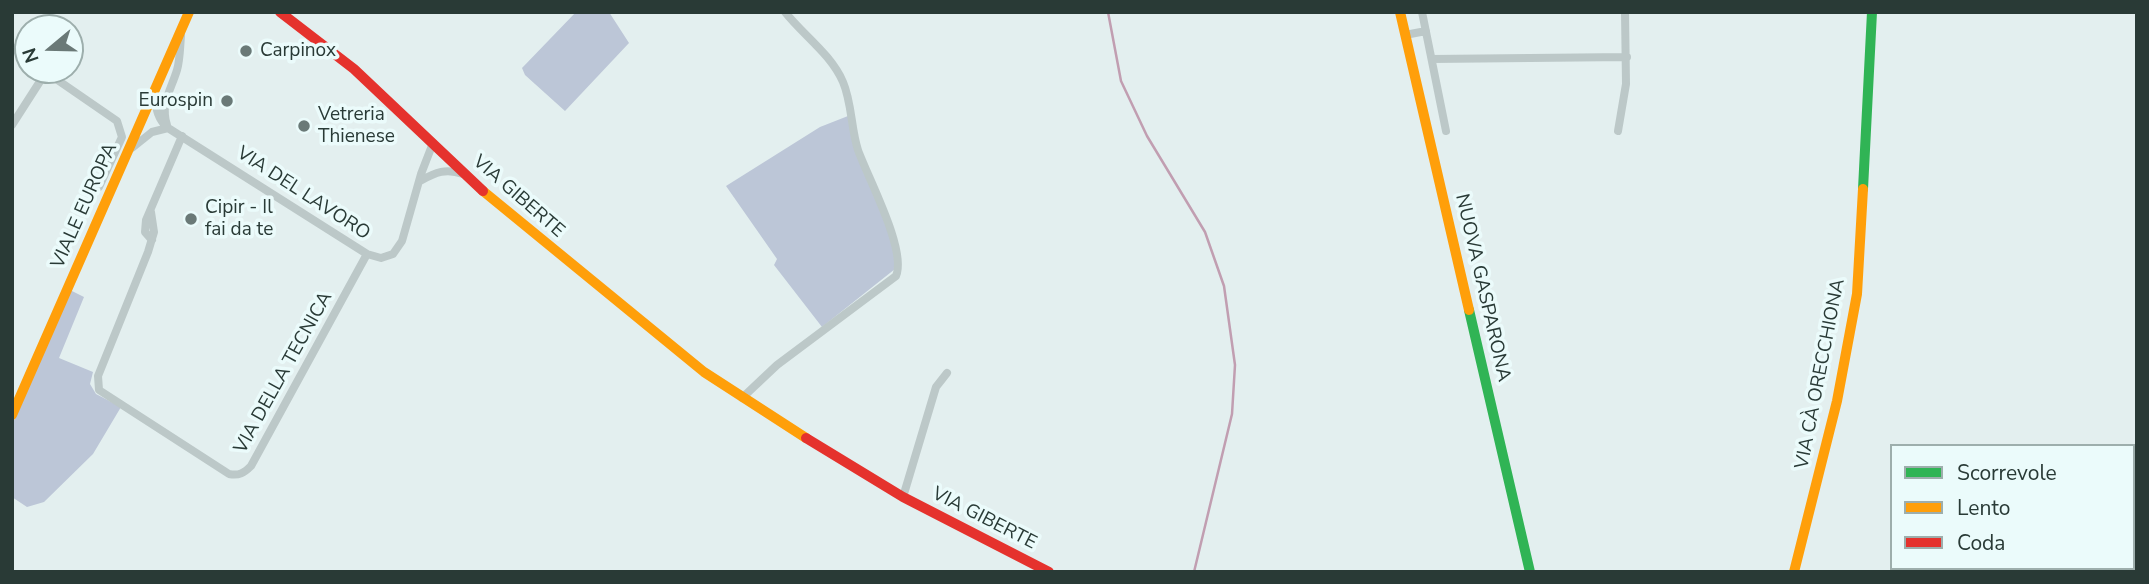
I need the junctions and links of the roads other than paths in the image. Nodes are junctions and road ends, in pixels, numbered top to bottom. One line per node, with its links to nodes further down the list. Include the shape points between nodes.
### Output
1 (189, 12): 8 (main road, VIALE EUROPA)
2 (280, 12): 21 (main road, VIA GIBERTE, via 354,69)
3 (785, 12): 31 (street, via 829,60 843,83 858,148 891,233 899,267 895,276 777,365)
4 (1400, 12): 10 (main road, NUOVA GASPARONA)
5 (1422, 12): 9 (street)
6 (1625, 12): 11 (street)
7 (1872, 12): 36 (main road, VIA CÀ ORECCHIONA, via 1857,294 1837,401)
8 (182, 28): 15 (main road, VIALE EUROPA); 17 (street, via 177,69 164,108)
9 (1426, 31): 10 (street); 12 (street)
10 (1405, 34): 35 (main road, NUOVA GASPARONA)
11 (1627, 57): 12 (street); 19 (street)
12 (1432, 59): 18 (street)
13 (37, 84): 16 (street)
14 (64, 84): 28 (street, via 117,121 122,131)
15 (154, 94): 17 (street, via 156,111); 22 (main road, VIALE EUROPA)
16 (12, 125)
17 (168, 128): 20 (street, VIA DEL LAVORO); 22 (street, via 152,132)
18 (1446, 131)
19 (1618, 131)
20 (182, 136): 29 (street, VIA DEL LAVORO); 29 (street, VIA DELLA TECNICA, via 151,212 152,240 97,376 99,390 229,474 237,475 251,466)
21 (433, 143): 23 (main road, VIA GIBERTE); 24 (street, VIA DEL LAVORO)
22 (128, 151): 32 (main road, VIALE EUROPA)
23 (444, 154): 24 (street); 25 (street); 26 (main road, VIA GIBERTE)
24 (427, 161): 27 (street, VIA DEL LAVORO)
25 (436, 172): 26 (street, via 452,170); 27 (street)
26 (465, 175): 31 (main road, VIA GIBERTE, via 593,283)
27 (420, 181): 29 (street, VIA DEL LAVORO, via 393,254 381,258)
28 (99, 187)
29 (367, 254)
30 (947, 373): 33 (street, VIA GIBERTE, via 936,387)
31 (742, 398): 33 (main road, VIA GIBERTE)
32 (12, 415)
33 (903, 497): 34 (main road, VIA GIBERTE)
34 (1049, 572)
35 (1530, 572)
36 (1794, 572)

